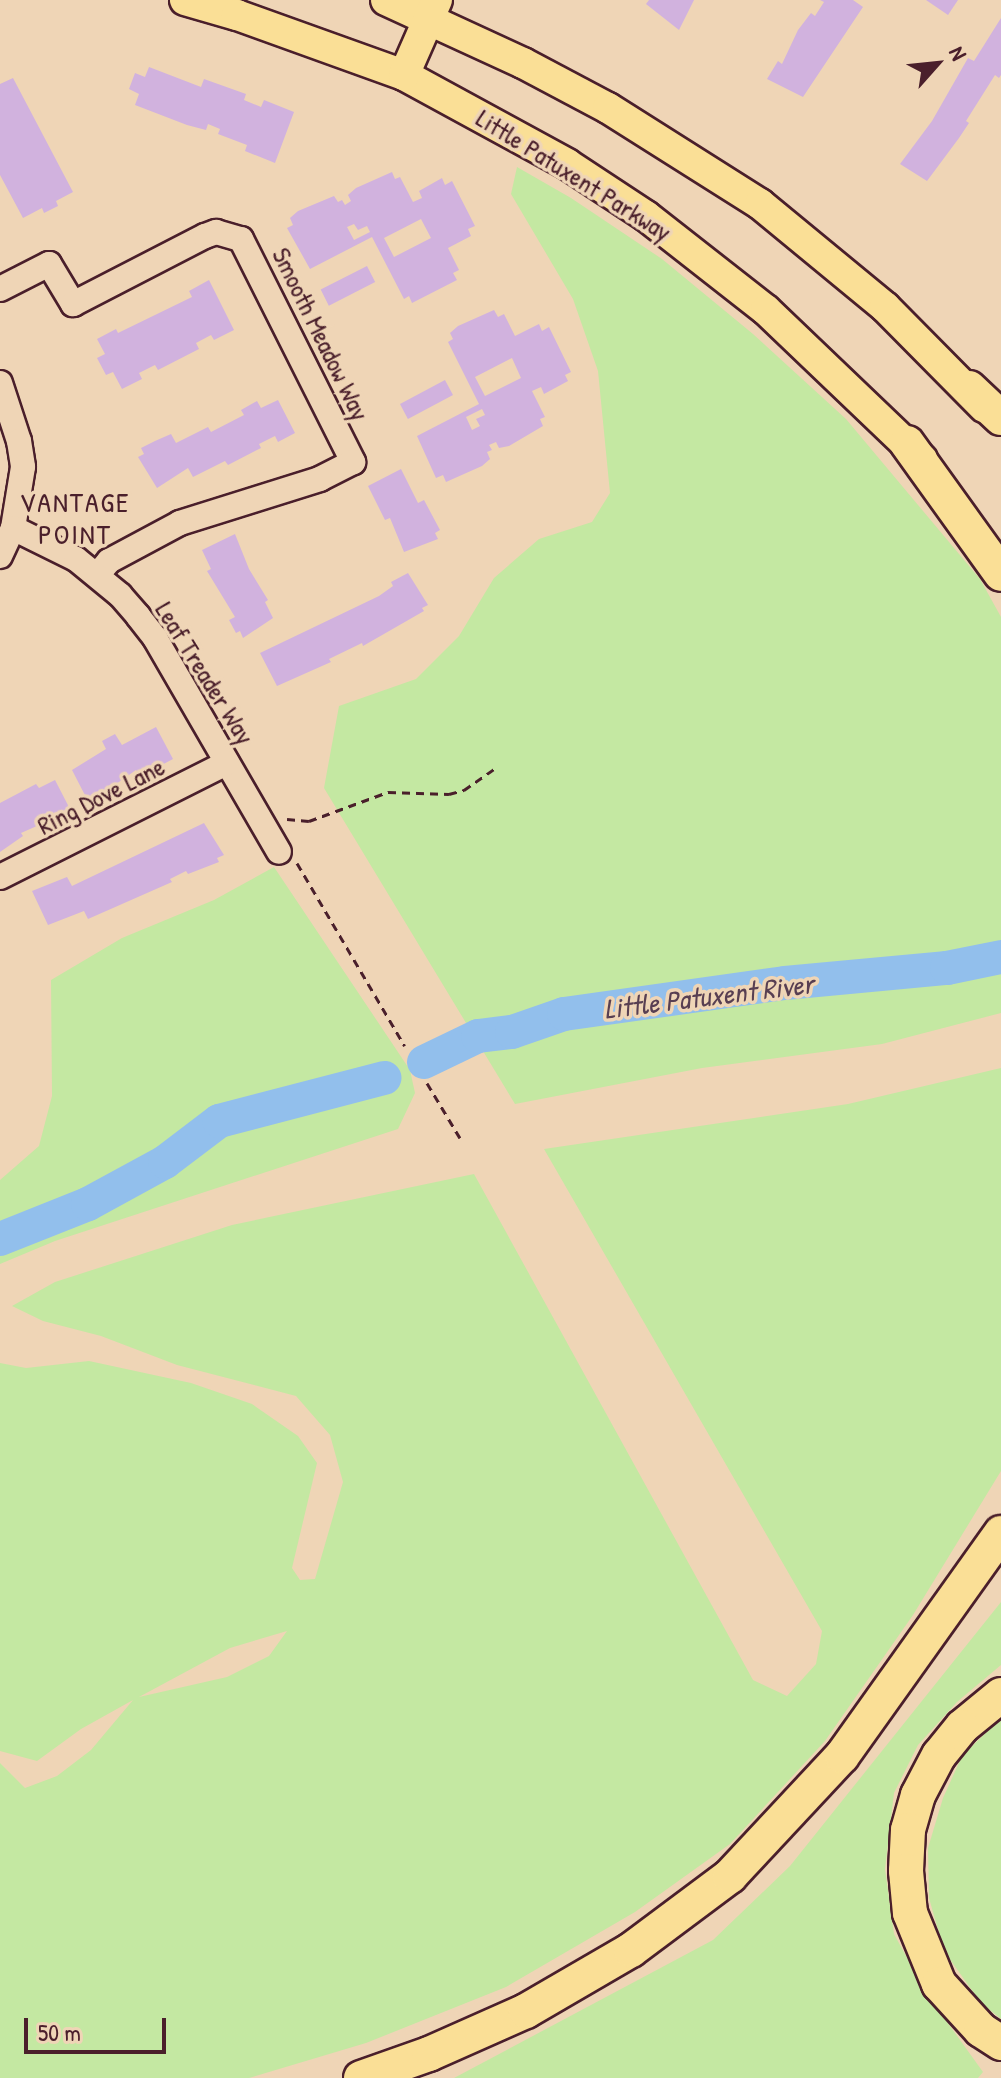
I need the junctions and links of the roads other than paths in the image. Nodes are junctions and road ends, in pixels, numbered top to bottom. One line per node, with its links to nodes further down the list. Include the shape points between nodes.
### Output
1 (185, 0): 4 (main road, Little Patuxent Parkway)
2 (386, 0): 3 (main road)
3 (433, 9): 4 (main road); 7 (main road, via 608,108 760,204 885,307)
4 (404, 75): 10 (main road, Little Patuxent Parkway, via 567,164 646,216 766,310)
5 (0, 289): 14 (street, Smooth Meadow Way, via 49,264 73,304 205,236 229,233 241,239 353,462 320,479 180,523 119,556)
6 (0, 383): 11 (street, via 23,467)
7 (969, 388): 8 (highway); 9 (main road)
8 (1001, 418)
9 (1001, 428)
10 (907, 443): 12 (main road, Little Patuxent Parkway); 15 (highway)
11 (13, 528): 13 (street); 14 (street, Leaf Treader Way)
12 (1001, 547)
13 (0, 556)
14 (98, 574): 16 (street, Leaf Treader Way, via 155,638)
15 (1001, 574)
16 (227, 763): 17 (street, Leaf Treader Way); 18 (street, Ring Dove Lane)
17 (279, 852)
18 (0, 877)
19 (1001, 1533): 22 (highway, via 842,1756 730,1876 641,1943 562,1991 475,2035)
20 (1001, 1695): 21 (highway, via 962,1727 939,1755 918,1795 908,1830 906,1871 910,1913 939,1984 981,2030)
21 (1001, 2043)
22 (361, 2078)

